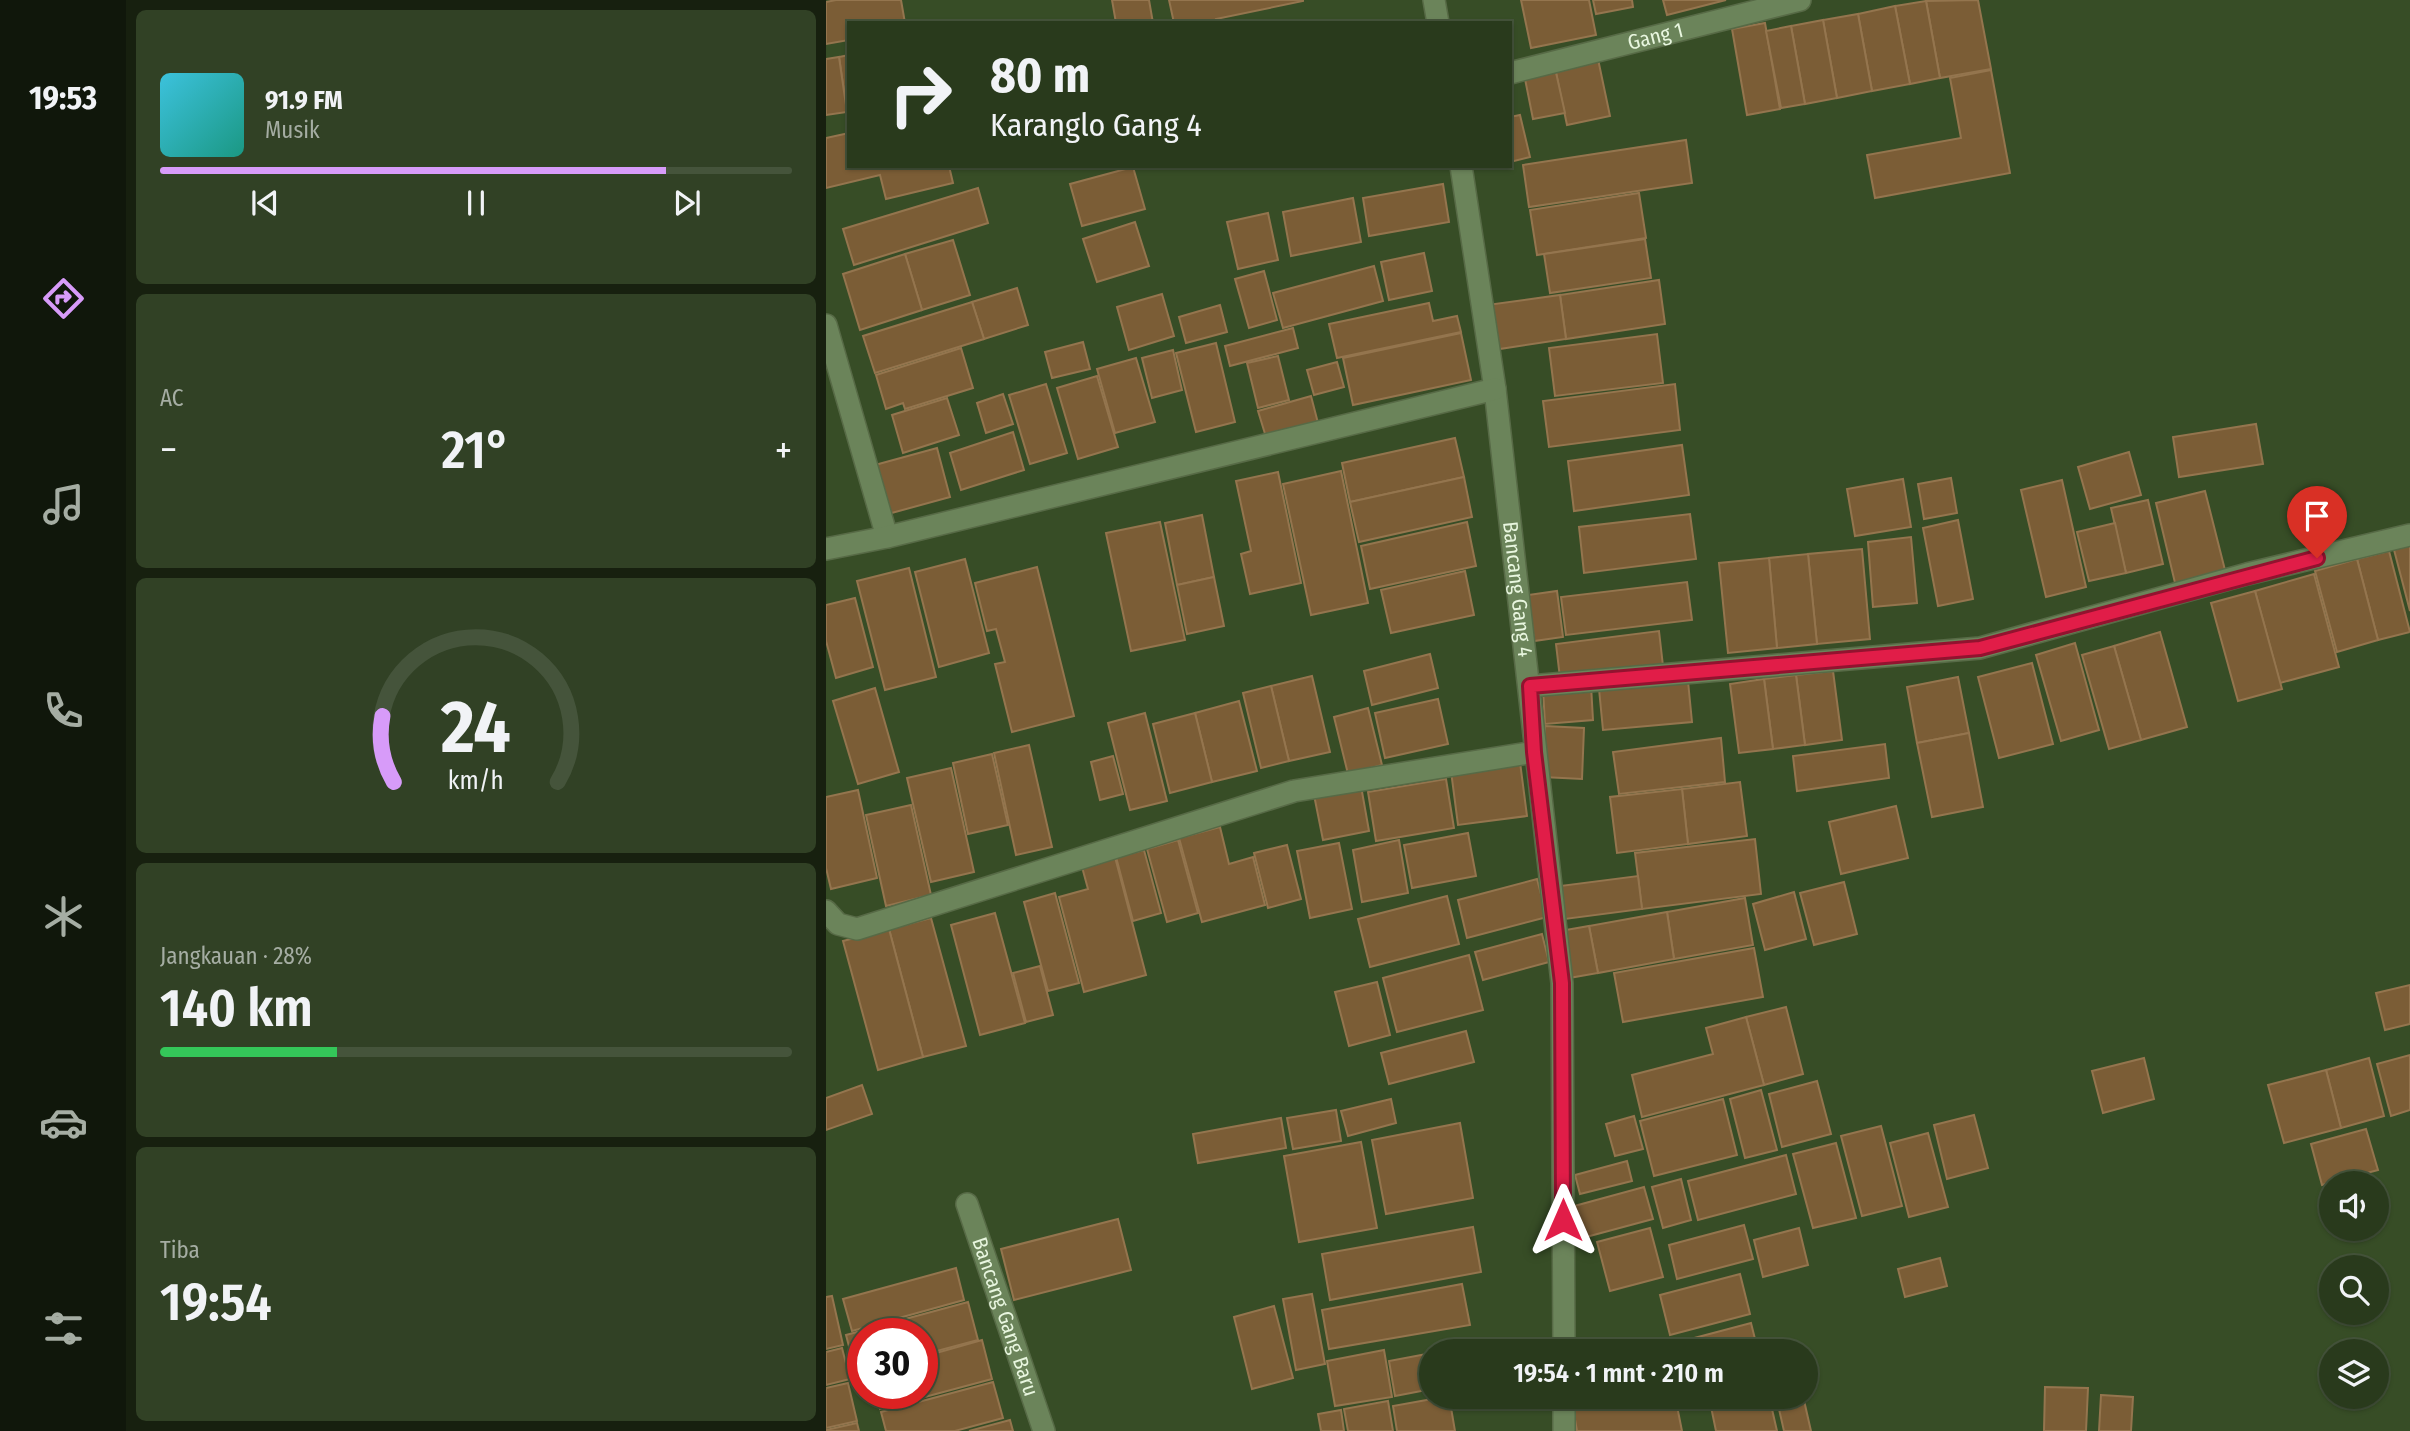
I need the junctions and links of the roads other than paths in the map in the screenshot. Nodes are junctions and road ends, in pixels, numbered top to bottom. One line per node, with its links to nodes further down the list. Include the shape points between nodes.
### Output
1 (1434, 0): 3 (street)
2 (1800, 0): 4 (street, Gang 1)
3 (1438, 21)
4 (1512, 72)
5 (1461, 168): 7 (street, Bancang Gang 4)
6 (826, 325): 9 (street)
7 (1495, 389): 9 (street); 11 (street, Bancang Gang 4)
8 (2410, 535): 11 (street, via 1980,648)
9 (887, 537): 10 (street)
10 (826, 549)
11 (1530, 686): 12 (street, Bancang Gang 4)
12 (1534, 752): 13 (street, via 1293,791 857,929 838,924); 15 (street, Bancang Gang 4, via 1562,983)
13 (826, 911)
14 (967, 1204): 17 (street, Bancang Gang Baru)
15 (1564, 1339)
16 (1564, 1409): 18 (street)
17 (1044, 1431)
18 (1564, 1431)

